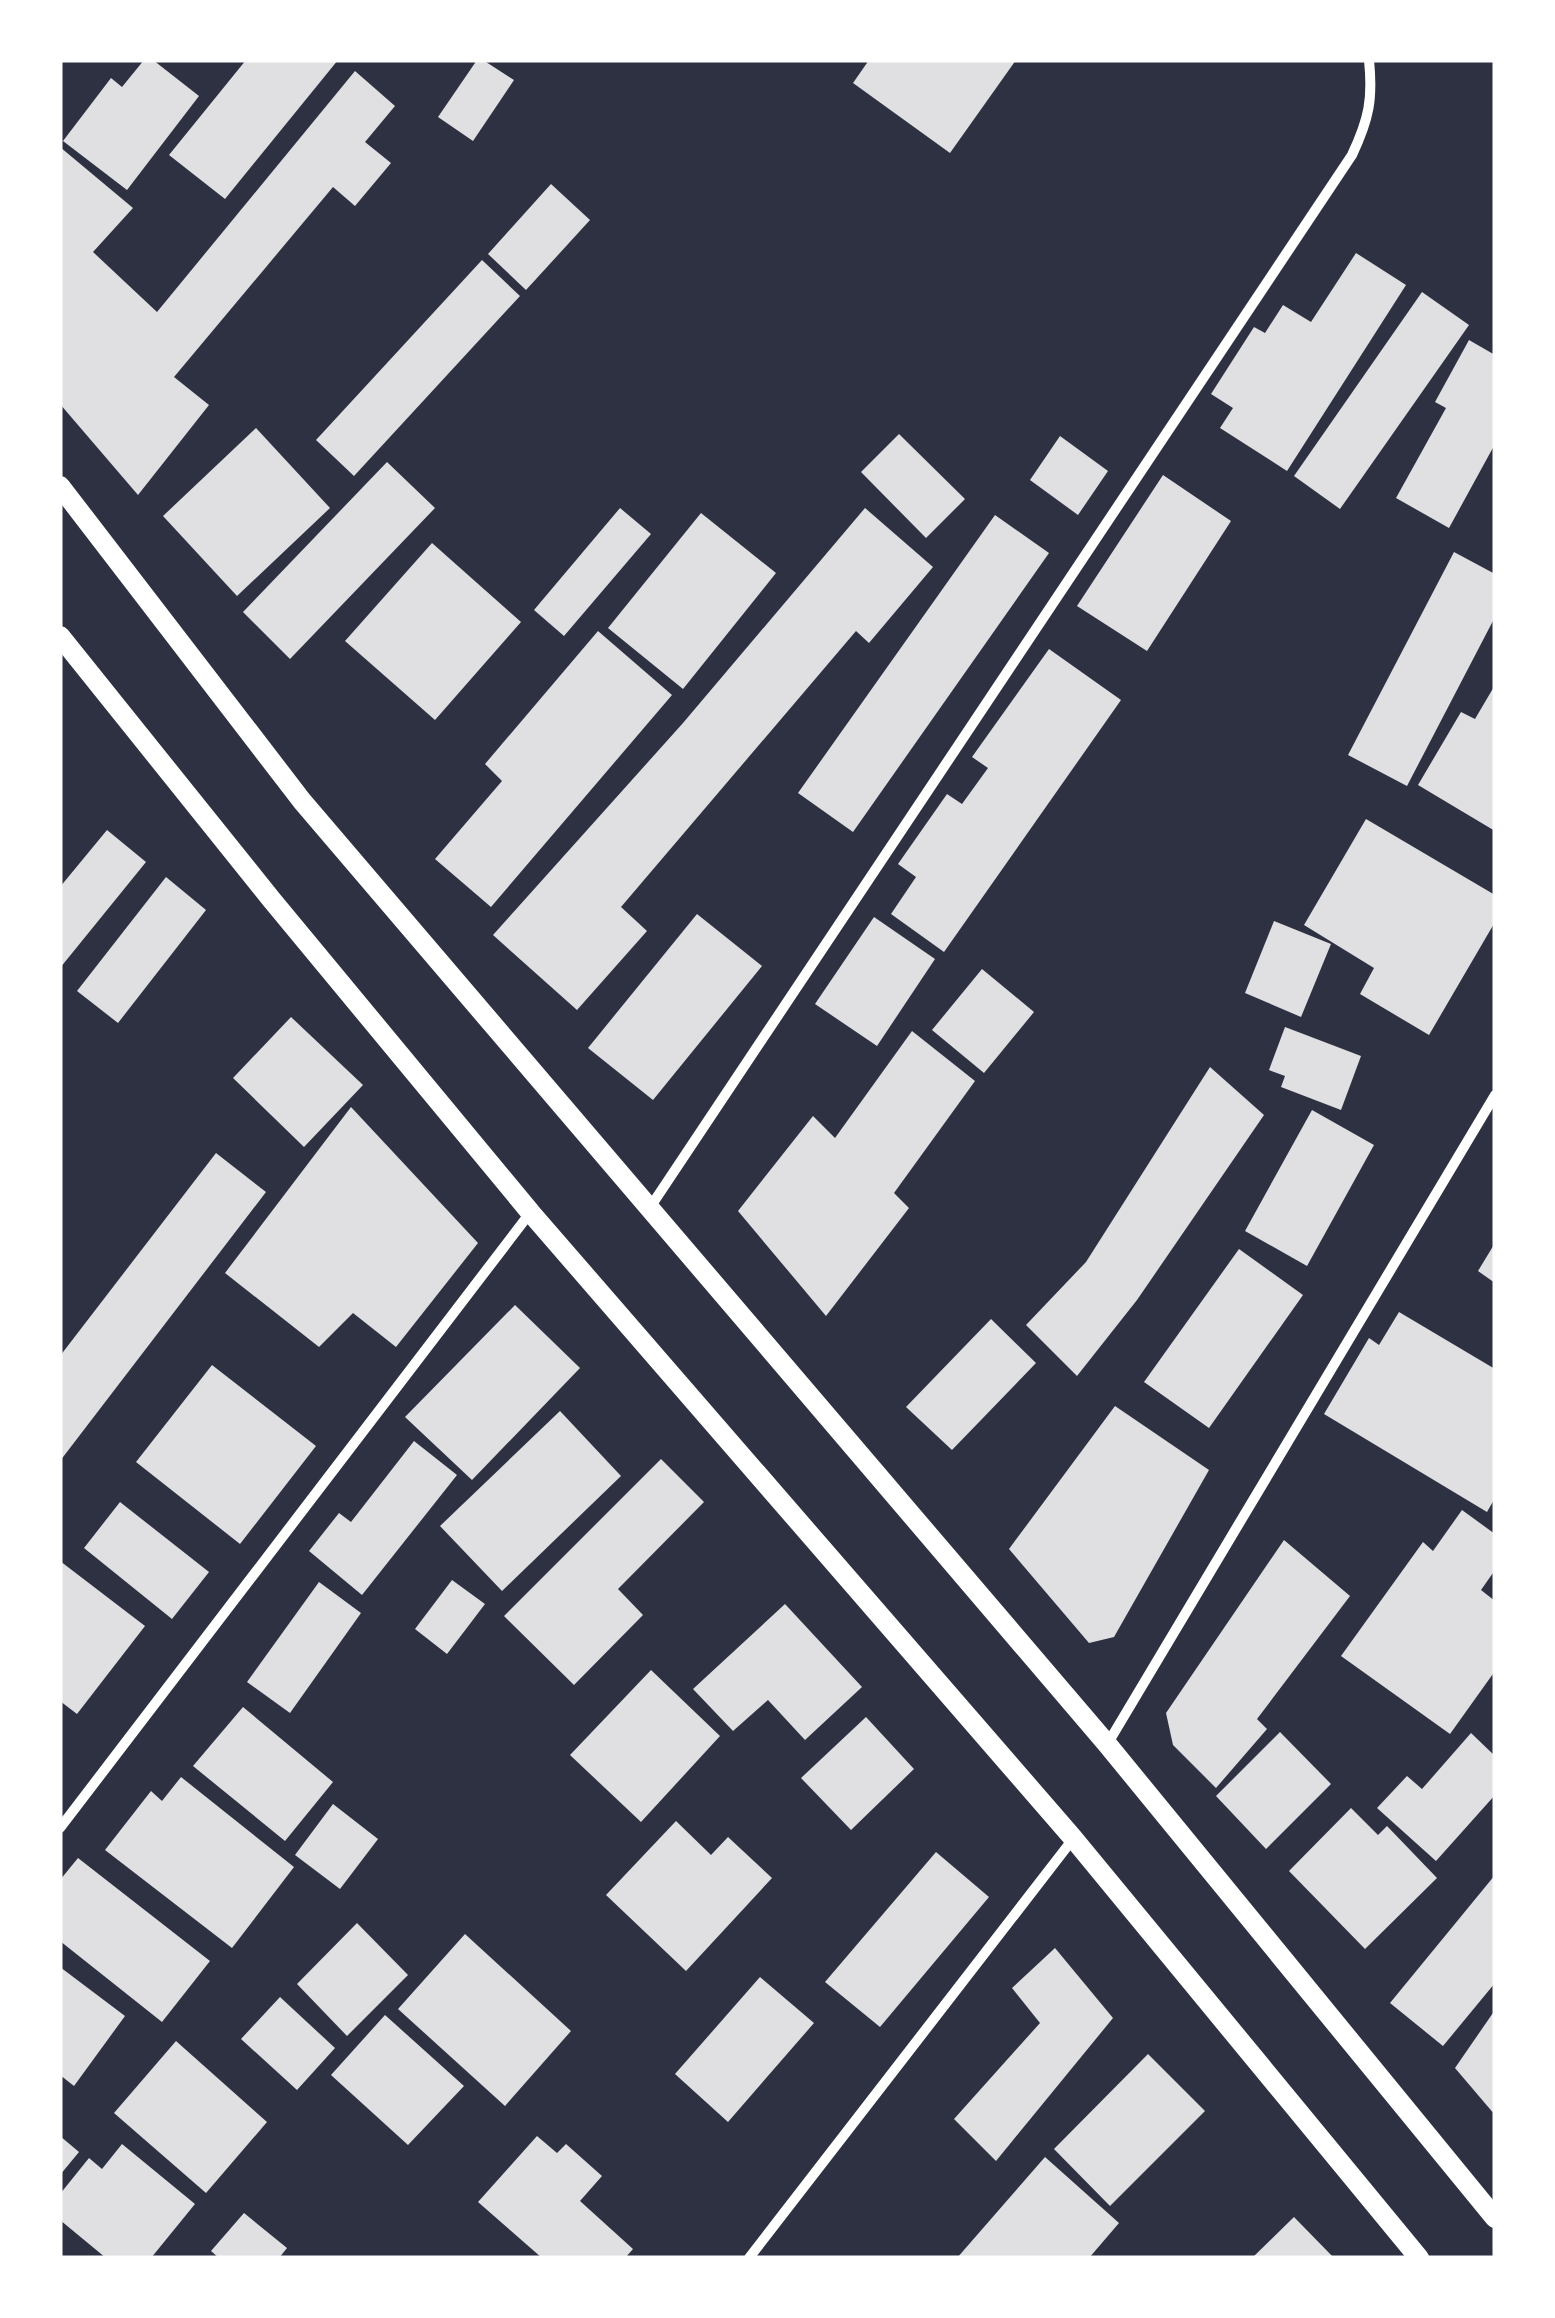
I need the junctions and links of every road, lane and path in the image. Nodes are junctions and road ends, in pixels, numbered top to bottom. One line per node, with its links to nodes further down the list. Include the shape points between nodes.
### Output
1 (1369, 60): 5 (street, via 1372,96 1352,155)
2 (60, 486): 5 (main road, via 302,802)
3 (60, 636): 6 (main road)
4 (1495, 1095): 7 (street)
5 (649, 1210): 7 (main road)
6 (530, 1213): 8 (street); 9 (main road)
7 (1107, 1744): 10 (main road)
8 (60, 1828)
9 (1074, 1838): 11 (street); 12 (main road)
10 (1495, 2218)
11 (750, 2258)
12 (1419, 2258)

